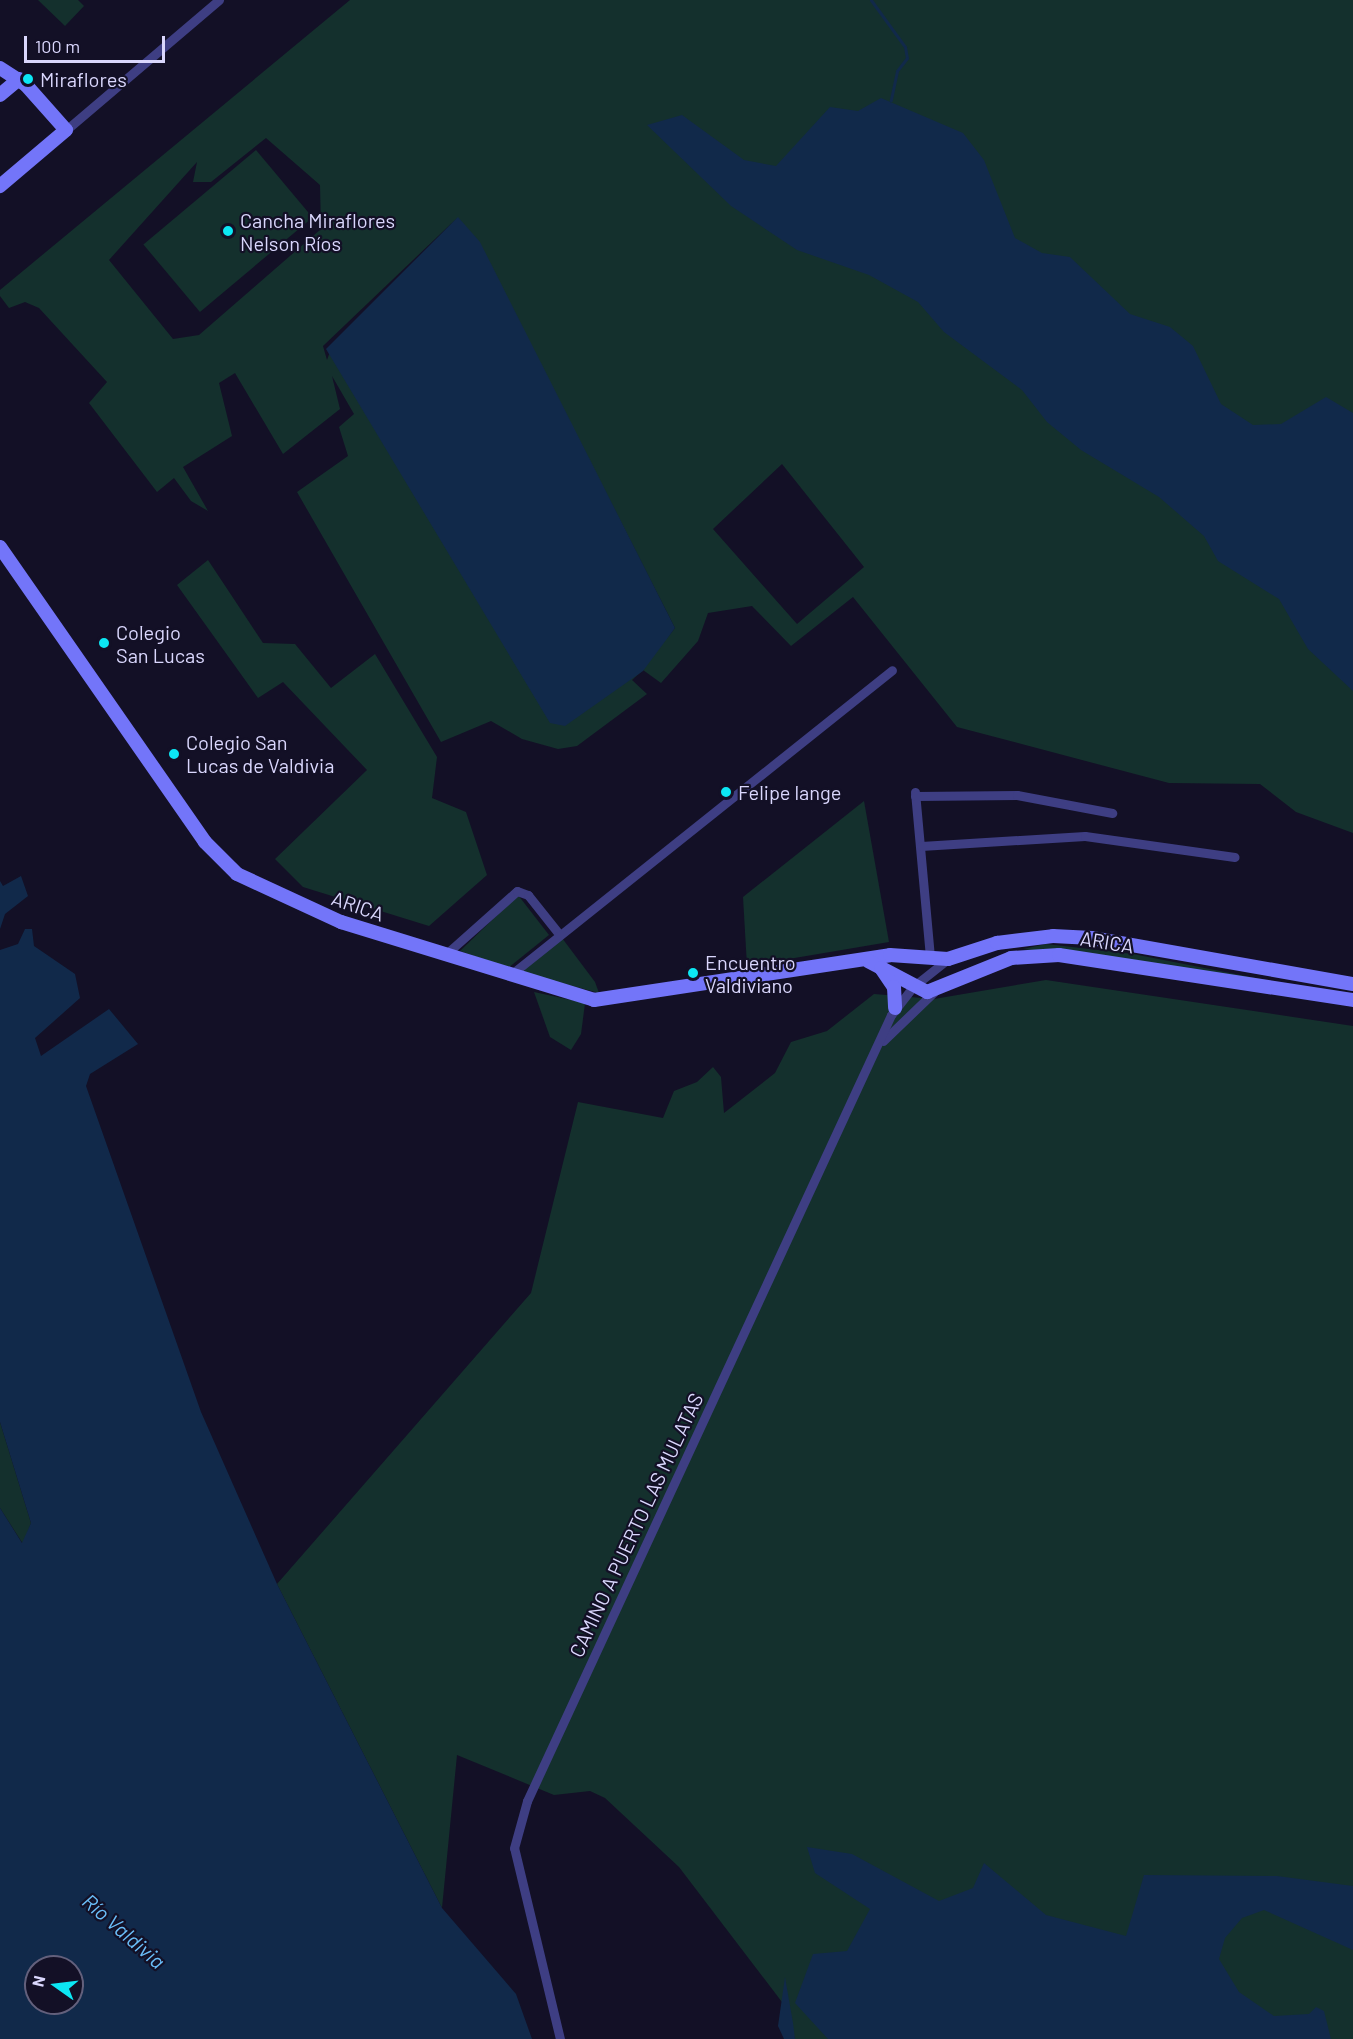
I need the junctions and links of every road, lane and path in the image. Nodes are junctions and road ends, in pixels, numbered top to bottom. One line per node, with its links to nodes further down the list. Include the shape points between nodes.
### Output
1 (219, 0): 5 (street)
2 (0, 68): 3 (main road)
3 (18, 79): 4 (main road); 5 (main road)
4 (0, 95)
5 (66, 130): 6 (main road)
6 (0, 186)
7 (0, 547): 13 (main road, ARICA, via 140,754 205,842 237,874 340,922)
8 (892, 670): 12 (street)
9 (1112, 813): 10 (street, via 1017,795 915,793)
10 (921, 846): 11 (street, via 1085,836); 14 (street)
11 (1235, 857)
12 (559, 934): 13 (street, via 528,895 517,891); 17 (street)
13 (446, 954): 17 (main road, ARICA)
14 (930, 957): 15 (main road, ARICA); 16 (main road, ARICA, via 890,955)
15 (948, 959): 18 (main road, ARICA, via 1014,940 1073,936); 19 (street, CAMINO A PUERTO LAS MULATAS)
16 (872, 963): 17 (main road, ARICA, via 594,1000); 19 (main road); 22 (main road, via 894,987)
17 (509, 976)
18 (1353, 984)
19 (914, 986): 20 (main road); 22 (street, CAMINO A PUERTO LAS MULATAS)
20 (934, 992): 21 (main road, ARICA, via 1011,958 1059,955); 23 (street, CAMINO A PUERTO LAS MULATAS)
21 (1353, 1000)
22 (895, 1008): 23 (street, CAMINO A PUERTO LAS MULATAS)
23 (881, 1042): 24 (street, CAMINO A PUERTO LAS MULATAS, via 527,1801 514,1848)
24 (560, 2039)

